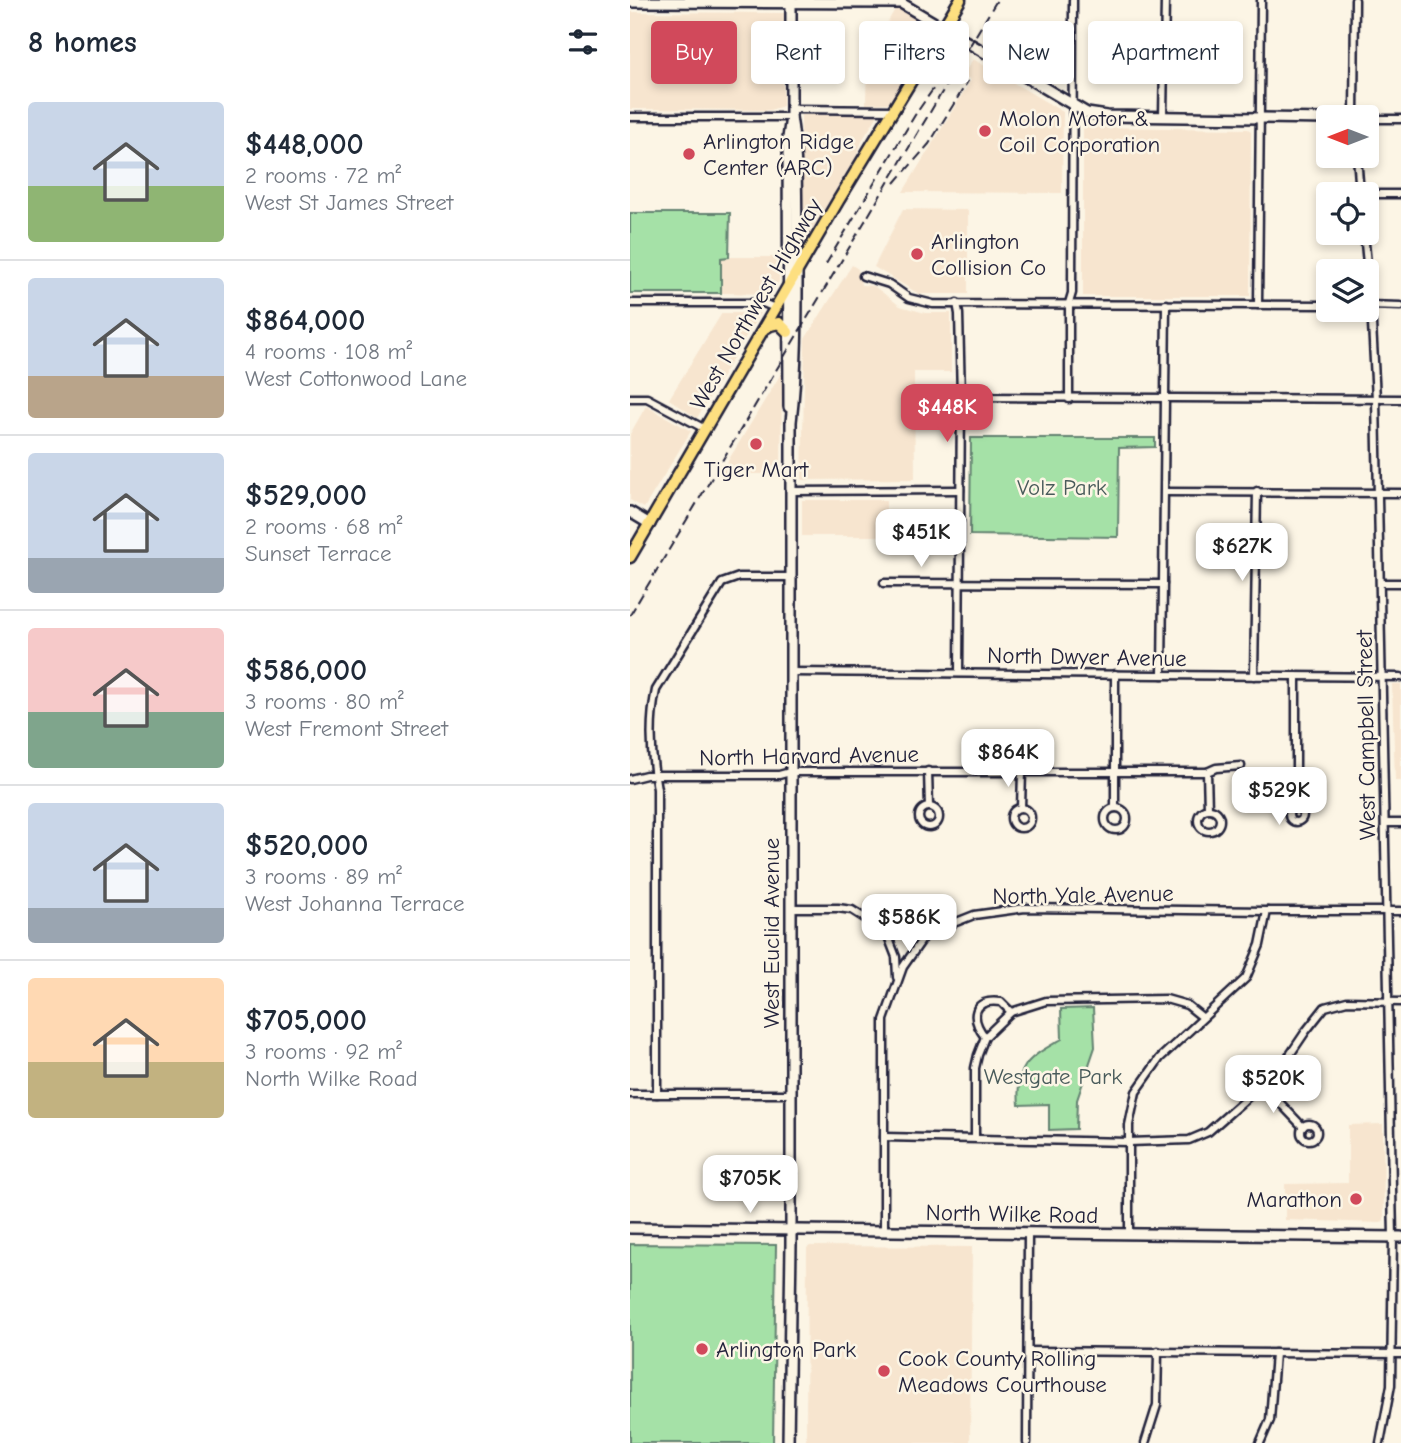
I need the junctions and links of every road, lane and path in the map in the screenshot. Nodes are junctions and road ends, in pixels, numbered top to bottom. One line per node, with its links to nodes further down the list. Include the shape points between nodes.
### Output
1 (960, 0): 11 (main road, West Northwest Highway)
2 (1073, 0): 14 (street)
3 (1166, 0): 18 (street)
4 (1261, 0): 20 (street)
5 (1355, 0): 15 (street)
6 (697, 1): 8 (main road); 9 (main road)
7 (883, 1): 9 (main road); 10 (main road, via 901,3)
8 (630, 2)
9 (791, 2): 17 (main road, West Euclid Avenue)
10 (933, 21)
11 (948, 21)
12 (969, 42): 14 (main road)
13 (910, 84): 16 (main road, West Northwest Highway)
14 (1073, 105): 18 (main road, via 1107,116); 31 (street)
15 (1354, 105)
16 (894, 110): 17 (street); 26 (main road, West Northwest Highway)
17 (791, 113): 19 (street); 26 (main road, West Euclid Avenue, via 796,144); 28 (main road, West Euclid Avenue)
18 (1163, 116): 20 (main road)
19 (630, 117)
20 (1260, 119): 21 (main road); 33 (street)
21 (1316, 119)
22 (1379, 119): 23 (street)
23 (1401, 119)
24 (1379, 194): 25 (street)
25 (1401, 194)
26 (797, 272): 28 (main road, West Northwest Highway); 47 (main road, West Euclid Avenue)
27 (863, 276): 30 (street, via 925,304)
28 (788, 288): 37 (main road, West Northwest Highway); 40 (main road, West Euclid Avenue)
29 (630, 303): 37 (street, via 763,303)
30 (957, 303): 31 (street); 41 (street)
31 (1069, 303): 32 (street); 43 (street)
32 (1166, 304): 33 (street); 44 (street)
33 (1258, 305): 34 (street)
34 (1316, 305)
35 (1379, 305): 36 (street)
36 (1401, 306)
37 (775, 308): 39 (main road, West Northwest Highway)
38 (1370, 322): 45 (street, West Campbell Street)
39 (762, 331): 40 (main road, via 779,323); 48 (main road, West Northwest Highway)
40 (788, 332): 47 (main road, West Euclid Avenue)
41 (961, 397): 43 (street); 49 (street)
42 (630, 398): 48 (street, via 647,398)
43 (1069, 399): 44 (street)
44 (1166, 399): 45 (street); 52 (street)
45 (1376, 399): 46 (street); 53 (street, West Campbell Street)
46 (1401, 399)
47 (791, 422): 50 (main road, West Euclid Avenue)
48 (705, 429): 56 (main road, West Northwest Highway)
49 (960, 490): 50 (street); 59 (street)
50 (791, 491): 58 (main road, West Euclid Avenue)
51 (1257, 491): 52 (street); 53 (street); 68 (street)
52 (1165, 492): 63 (street)
53 (1378, 492): 54 (street); 61 (street, West Campbell Street)
54 (1401, 493)
55 (630, 512): 56 (main road)
56 (650, 524): 57 (main road, West Northwest Highway)
57 (630, 557)
58 (790, 578): 64 (main road, West Euclid Avenue); 78 (street, via 739,577 718,587 656,690)
59 (959, 582): 60 (street); 63 (street); 65 (street)
60 (884, 583)
61 (1381, 583): 62 (street); 70 (street, West Campbell Street)
62 (1401, 583)
63 (1163, 584): 67 (street)
64 (790, 672): 65 (street, North Dwyer Avenue); 76 (main road, West Euclid Avenue)
65 (959, 673): 66 (street, North Dwyer Avenue)
66 (1115, 674): 67 (street, North Dwyer Avenue); 73 (street)
67 (1162, 675): 68 (street, North Dwyer Avenue)
68 (1254, 676): 69 (street, North Dwyer Avenue)
69 (1296, 676): 70 (street, North Dwyer Avenue); 81 (street)
70 (1383, 677): 71 (street, North Dwyer Avenue); 85 (street, West Campbell Street)
71 (1401, 677)
72 (1241, 766): 77 (street, North Harvard Avenue)
73 (1115, 770): 75 (street, North Harvard Avenue); 77 (street, North Harvard Avenue); 83 (street)
74 (928, 771): 75 (street, North Harvard Avenue); 76 (street, North Harvard Avenue); 80 (street)
75 (1021, 771): 82 (street)
76 (790, 772): 78 (street, North Harvard Avenue); 87 (main road, West Euclid Avenue)
77 (1207, 772): 84 (street)
78 (654, 774): 79 (street, North Harvard Avenue); 101 (street)
79 (630, 779)
80 (929, 807)
81 (1296, 807)
82 (1021, 808)
83 (1115, 808)
84 (1208, 809)
85 (1386, 823): 86 (street); 88 (street, West Campbell Street)
86 (1401, 823)
87 (790, 908): 91 (street, North Yale Avenue, via 852,910); 102 (main road, West Euclid Avenue)
88 (1386, 910): 89 (street, North Yale Avenue); 90 (street, North Yale Avenue); 94 (street, West Campbell Street)
89 (1267, 911): 92 (street, North Yale Avenue, via 1025,908 974,915); 97 (street, via 1246,978)
90 (1401, 911)
91 (886, 931): 92 (street, North Yale Avenue); 93 (street, via 896,957)
92 (926, 934): 93 (street)
93 (897, 982): 104 (street, via 884,1020)
94 (1389, 1002): 95 (street); 99 (street, via 1347,1001 1325,1007 1281,1068); 112 (street, West Campbell Street)
95 (1401, 1002)
96 (1012, 1012): 97 (street, via 1046,1001 1166,999 1188,1004); 98 (street); 98 (street, via 1001,1002 986,1001 980,1006 975,1020)
97 (1202, 1017): 106 (street, via 1160,1058 1136,1092)
98 (985, 1037): 105 (street, via 975,1068)
99 (1263, 1085): 103 (street); 106 (street, via 1199,1136)
100 (630, 1094): 101 (street)
101 (657, 1094): 102 (street)
102 (790, 1094): 108 (main road, West Euclid Avenue)
103 (1303, 1126)
104 (884, 1137): 105 (street); 109 (street)
105 (975, 1138): 106 (street)
106 (1129, 1142): 111 (street)
107 (630, 1228): 108 (main road, North Wilke Road)
108 (791, 1230): 109 (main road, North Wilke Road); 118 (main road, West Euclid Avenue)
109 (884, 1231): 110 (main road, North Wilke Road)
110 (1028, 1233): 111 (main road, North Wilke Road); 113 (street)
111 (1129, 1234): 112 (main road, North Wilke Road)
112 (1397, 1237): 116 (street, West Campbell Street)
113 (1028, 1351): 114 (street); 119 (street)
114 (1158, 1351): 115 (street); 120 (street, via 1157,1405)
115 (1276, 1353): 116 (street); 121 (street, via 1270,1420)
116 (1392, 1354): 117 (street); 122 (street, West Campbell Street, via 1390,1398)
117 (1401, 1354)
118 (788, 1443)
119 (1027, 1443)
120 (1145, 1443)
121 (1260, 1443)
122 (1380, 1443)

